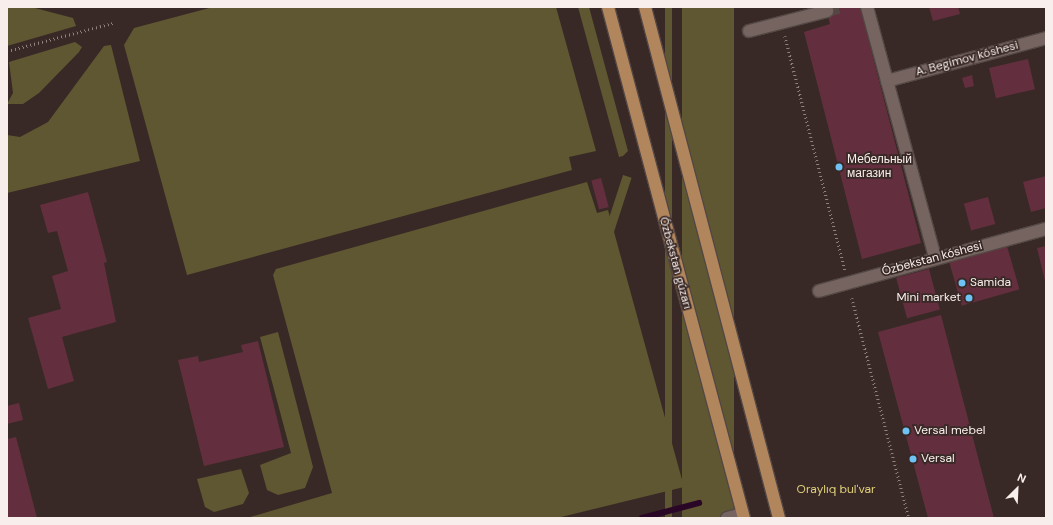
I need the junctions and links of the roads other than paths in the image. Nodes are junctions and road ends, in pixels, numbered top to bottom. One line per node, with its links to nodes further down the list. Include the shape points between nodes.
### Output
1 (608, 7): 11 (main road, Ózbekstan gúzarı)
2 (645, 7): 13 (main road)
3 (867, 7): 7 (street)
4 (826, 11): 5 (street)
5 (749, 31)
6 (1046, 38): 7 (street, A. Begimov kóshesi)
7 (887, 81): 9 (street)
8 (1046, 229): 9 (street, Ózbekstan kóshesi)
9 (935, 258): 10 (street, Ózbekstan kóshesi)
10 (818, 291)
11 (743, 516): 12 (street)
12 (727, 518)
13 (779, 518)

